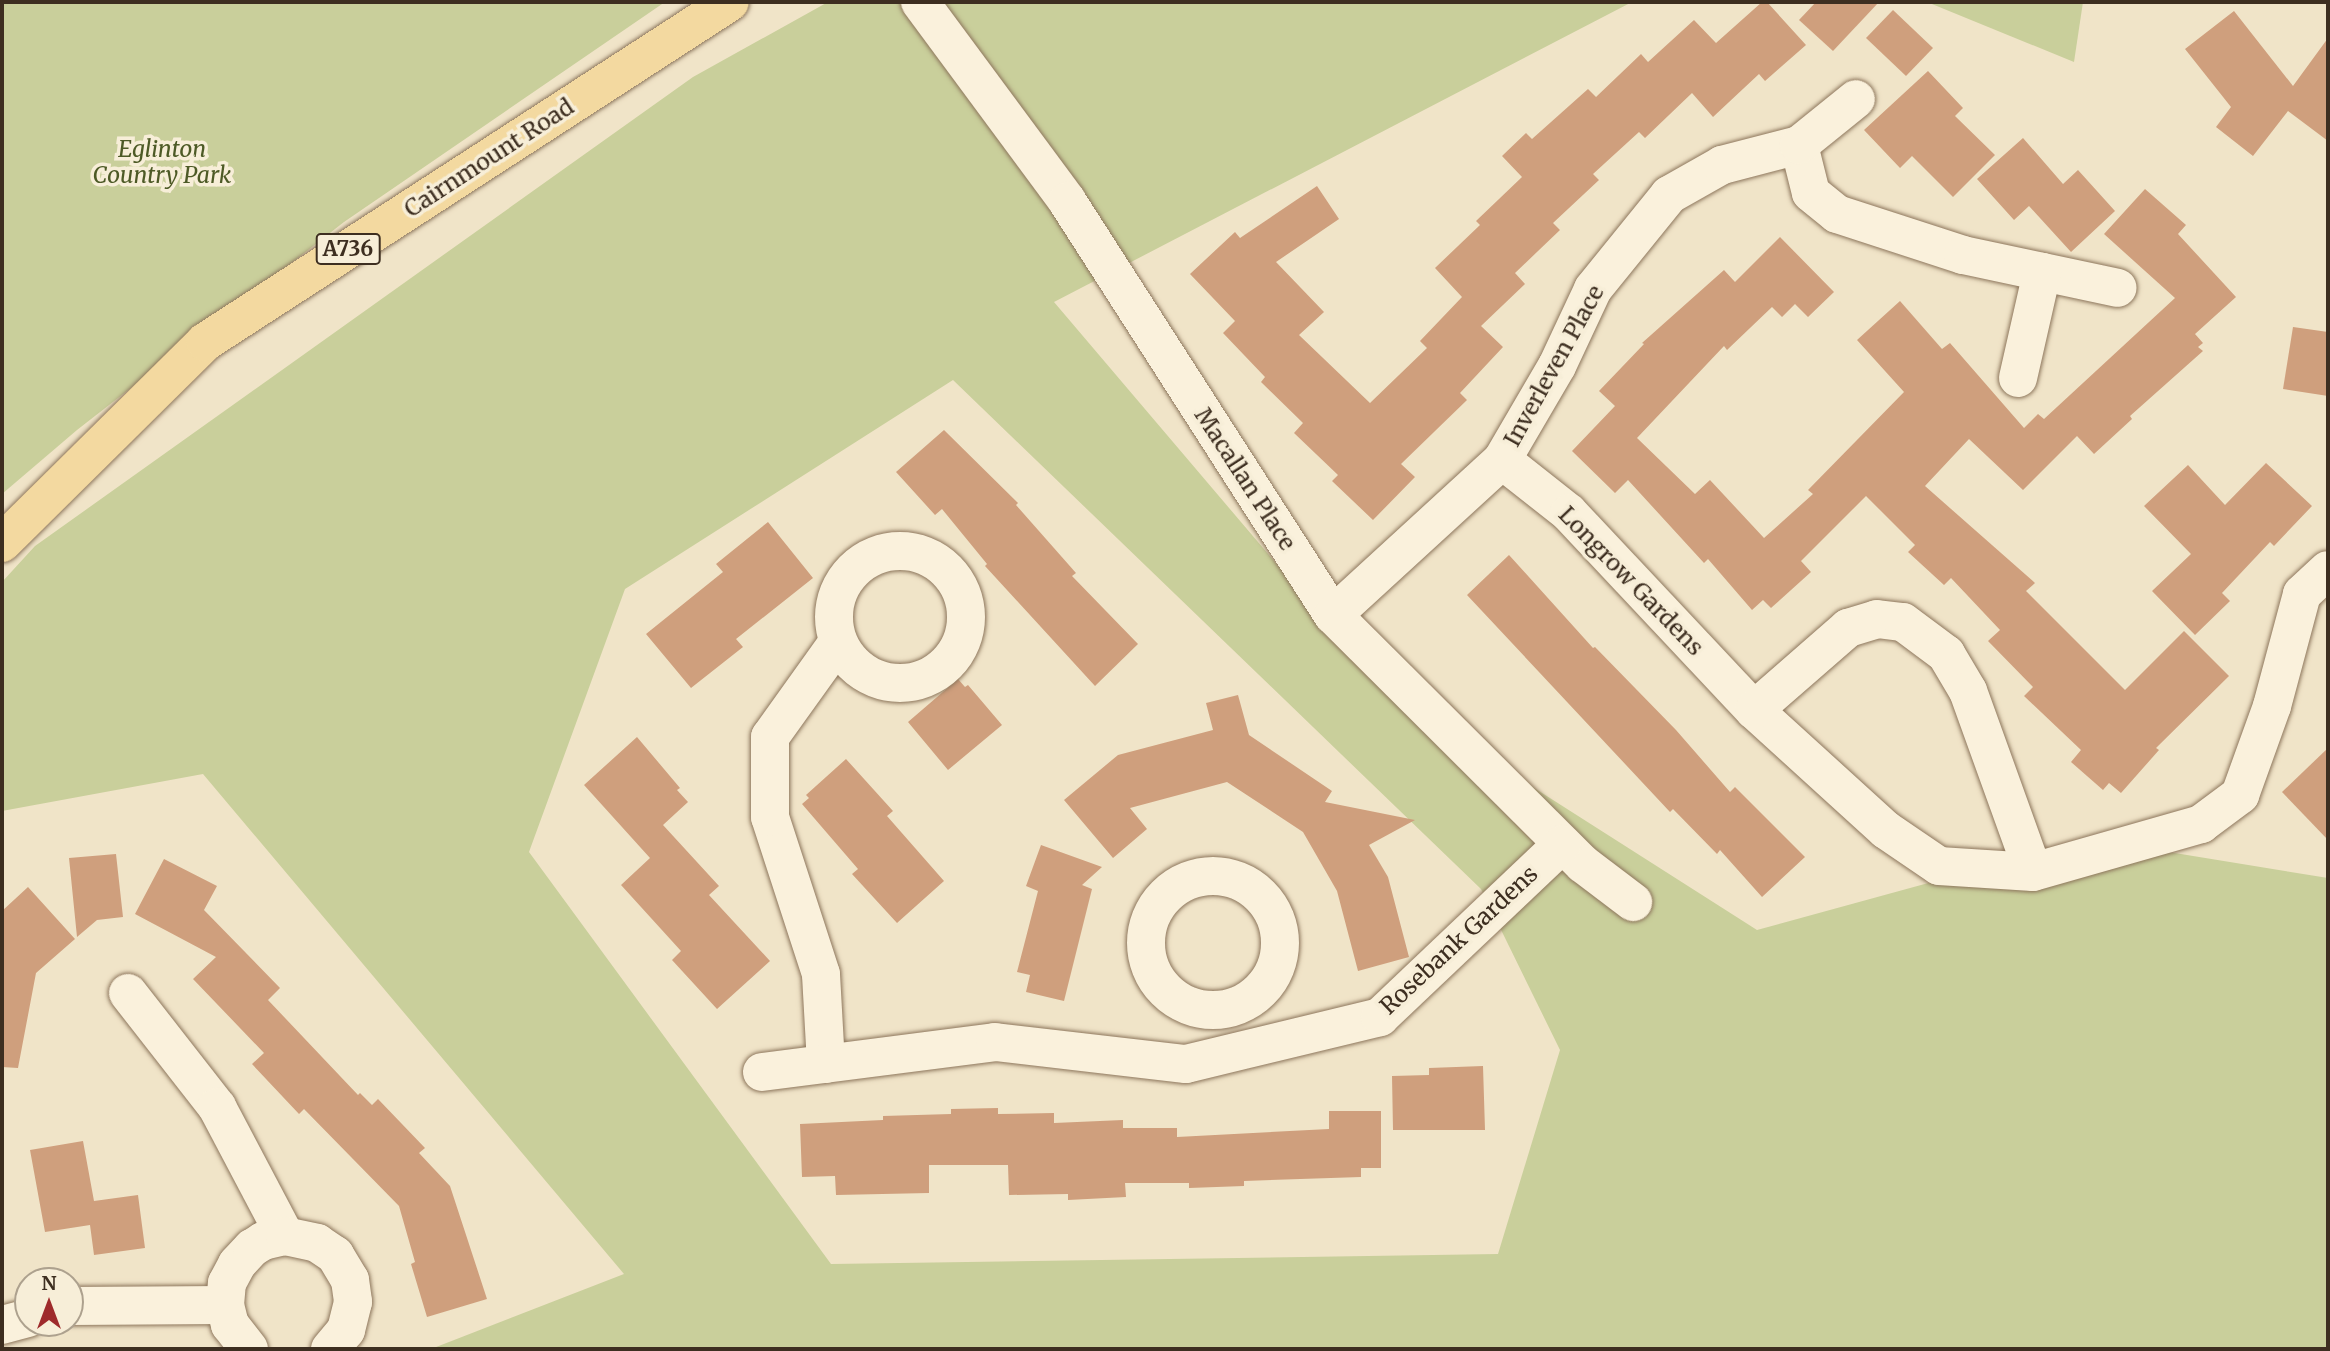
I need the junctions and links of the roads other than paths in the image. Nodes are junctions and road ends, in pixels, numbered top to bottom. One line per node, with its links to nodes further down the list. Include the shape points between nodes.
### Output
1 (730, 2): 9 (main road, Cairnmount Road / A736, via 205,342)
2 (920, 2): 11 (street, Macallan Place, via 1067,201)
3 (1856, 99): 4 (street, Inverleven Place)
4 (1799, 145): 5 (street, via 1811,193 1837,214 1963,255); 8 (street, Inverleven Place, via 1723,165 1669,195 1593,289 1557,366)
5 (2042, 272): 6 (street); 7 (street)
6 (2118, 288)
7 (2018, 378)
8 (1502, 460): 11 (street, Inverleven Place); 13 (street, Longrow Gardens, via 1569,513)
9 (2, 543)
10 (2328, 570): 15 (street, Longrow Gardens, via 2302,594 2272,706 2240,795 2201,824)
11 (1333, 615): 14 (street, Macallan Place)
12 (838, 642): 19 (street, via 770,737 770,817 821,974)
13 (1754, 710): 15 (street, Longrow Gardens, via 1886,830 1939,866); 15 (street, via 1847,628 1877,619 1903,622 1946,654 1968,691)
14 (1562, 844): 16 (street, Macallan Place); 20 (street, Rosebank Gardens, via 1380,1017)
15 (2033, 873)
16 (1633, 902)
17 (128, 993): 22 (street, via 217,1107)
18 (1194, 1008): 20 (street)
19 (826, 1063): 20 (street, Rosebank Gardens, via 995,1042); 21 (street, Rosebank Gardens)
20 (1186, 1063)
21 (762, 1072)
22 (285, 1236): 24 (street, via 263,1241 237,1264 227,1283); 26 (street, via 317,1243 335,1255 350,1280 353,1302 346,1330)
23 (84, 1306): 24 (street)
24 (225, 1306): 25 (street, via 230,1325)
25 (249, 1349)
26 (330, 1349)

